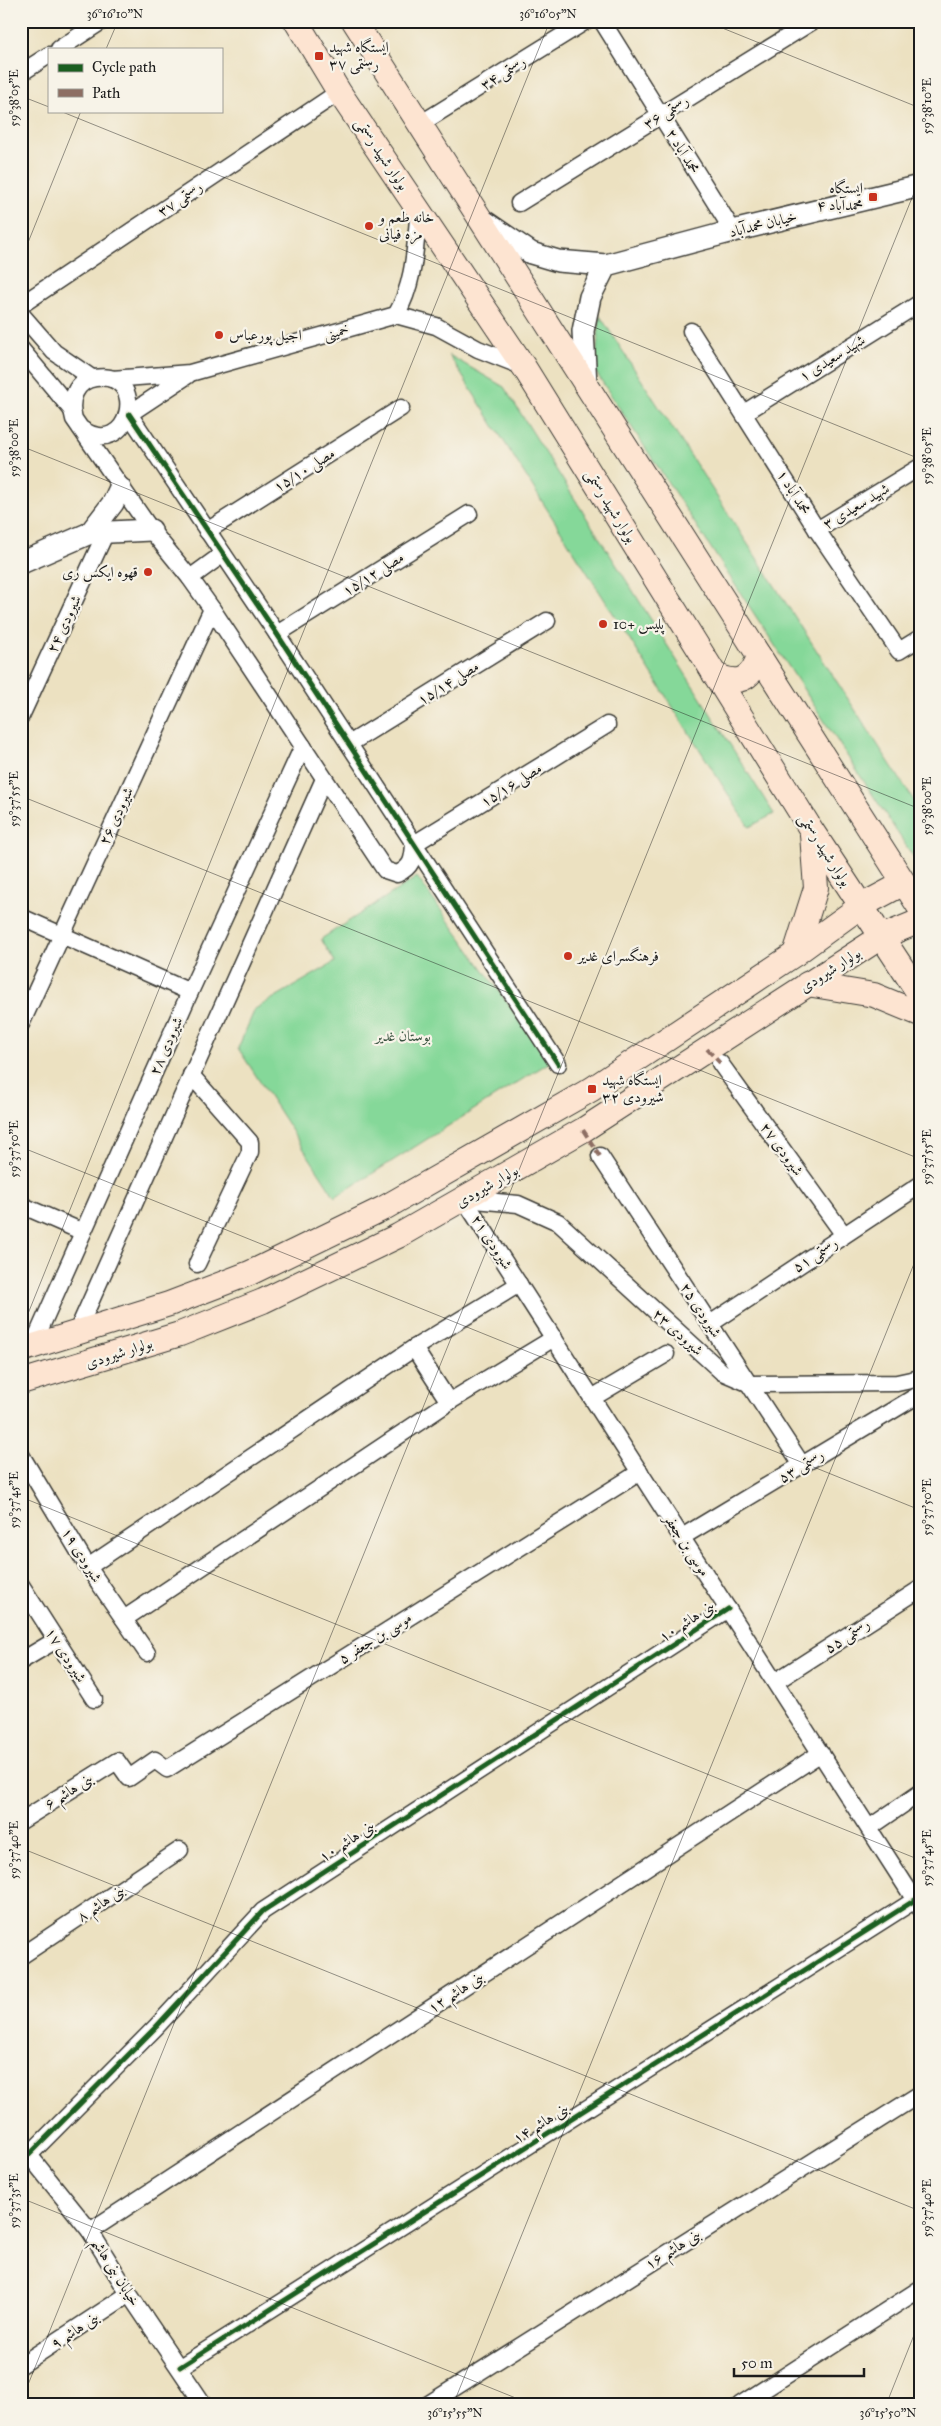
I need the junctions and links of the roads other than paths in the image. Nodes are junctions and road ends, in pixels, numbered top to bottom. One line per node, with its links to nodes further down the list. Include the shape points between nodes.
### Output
1 (102, 21): 7 (street)
2 (296, 21): 10 (main road, بولوار شهید رستمی)
3 (355, 21): 12 (main road)
4 (586, 21): 12 (street, رستمی ۳۴)
5 (602, 21): 11 (street, محمد آباد ۲)
6 (813, 21): 11 (street, رستمی ۳۶)
7 (61, 48)
8 (48, 56): 9 (street)
9 (21, 73)
10 (339, 92): 15 (main road, بولوار شهید رستمی); 20 (street, رستمی ۳۷)
11 (660, 115): 14 (street, رستمی ۳۶); 17 (street, محمد آباد ۲)
12 (420, 124): 16 (main road)
13 (920, 186): 17 (street, خیابان محمدآباد)
14 (519, 203)
15 (419, 209): 22 (street, via 407,296); 25 (main road, بولوار شهید رستمی)
16 (480, 218): 18 (street, خیابان محمدآباد, via 531,252 558,261); 29 (main road)
17 (733, 231): 18 (street, خیابان محمدآباد)
18 (606, 265): 29 (street, via 590,297 583,331)
19 (920, 303): 32 (street, شهید سعیدی ۱)
20 (21, 306)
21 (21, 314): 27 (street, via 54,352)
22 (396, 315): 25 (street, via 436,326 478,349); 26 (street, خمینی)
23 (691, 331): 32 (street, محمد آباد ۱)
24 (21, 349): 31 (street)
25 (524, 367): 50 (main road, بولوار شهید رستمی)
26 (190, 373): 28 (street); 33 (street)
27 (92, 378): 28 (street); 31 (street, via 76,390)
28 (112, 379): 33 (street, via 127,393)
29 (586, 384): 49 (main road)
30 (401, 408): 40 (street, مصلی ۱۵/۱۰)
31 (71, 409): 34 (street)
32 (744, 413): 39 (street, محمد آباد ۱)
33 (129, 414): 34 (street, via 118,430 108,435 88,434); 40 (street)
34 (80, 428): 36 (street)
35 (920, 467): 39 (street, شهید سعیدی ۳)
36 (120, 488): 38 (street); 41 (street)
37 (469, 514): 47 (street, مصلی ۱۵/۱۲)
38 (151, 530): 41 (street); 44 (street)
39 (817, 530): 48 (street, محمد آباد ۱, via 899,651)
40 (207, 531): 42 (street)
41 (98, 532): 43 (street); 51 (street, شیرودی ۲۴)
42 (222, 554): 44 (street); 47 (street)
43 (21, 563)
44 (190, 578): 45 (street)
45 (212, 609): 54 (street); 63 (street, شیرودی ۲۶)
46 (547, 621): 53 (street, مصلی ۱۵/۱۴)
47 (277, 634): 53 (street)
48 (920, 638)
49 (759, 656): 50 (main road, via 754,670 742,680 727,681); 58 (main road)
50 (714, 674): 56 (main road, بولوار شهید رستمی)
51 (21, 716)
52 (607, 725): 57 (street, مصلی ۱۵/۱۶)
53 (349, 744): 57 (street)
54 (303, 746): 55 (street); 67 (street, شیرودی ۲۸)
55 (324, 778): 57 (street, via 385,870 397,874 408,869 413,860); 73 (street)
56 (812, 831): 59 (main road, بولوار شهید رستمی); 65 (main road, via 816,888)
57 (414, 844): 72 (street)
58 (904, 884): 59 (main road, بولوار شیرودی); 60 (main road)
59 (861, 906): 64 (main road, بولوار شهید رستمی); 65 (main road, بولوار شیرودی)
60 (920, 908)
61 (21, 917): 63 (street)
62 (920, 921): 64 (main road, بولوار شیرودی)
63 (61, 935): 67 (street); 70 (street, شیرودی ۲۶)
64 (881, 937): 66 (main road, بولوار شیرودی); 68 (main road, بولوار شهید رستمی)
65 (795, 954): 83 (main road, بولوار شیرودی, via 592,1089 384,1208 250,1272 169,1304)
66 (807, 984): 69 (main road, via 874,995); 76 (main road, بولوار شیرودی, via 583,1130)
67 (190, 992): 78 (street, شیرودی ۲۸)
68 (920, 995)
69 (920, 1014)
70 (21, 1024)
71 (720, 1063): 79 (street, شیرودی ۲۷)
72 (558, 1064)
73 (191, 1075): 80 (street, via 250,1142 250,1152); 83 (street)
74 (600, 1156): 82 (street, شیرودی ۲۵)
75 (920, 1185): 79 (street, رستمی ۵۱)
76 (464, 1199): 81 (street, شیرودی ۲۱); 89 (main road, بولوار شیرودی, via 398,1236 263,1302 180,1334); 90 (street, شیرودی ۲۳, via 518,1204 558,1222 722,1372)
77 (21, 1205): 78 (street)
78 (83, 1232): 85 (street, شیرودی ۲۸)
79 (844, 1235): 82 (street, رستمی ۵۱)
80 (197, 1264)
81 (519, 1284): 84 (street, موسی بن جعفر); 86 (street)
82 (710, 1324): 90 (street, شیرودی ۲۵)
83 (76, 1334): 85 (main road, بولوار شیرودی)
84 (554, 1338): 92 (street, موسی بن جعفر); 93 (street)
85 (27, 1348)
86 (414, 1348): 93 (street); 98 (street)
87 (666, 1354): 92 (street)
88 (920, 1378): 90 (street, شیرودی ۲۳, via 897,1383)
89 (21, 1382)
90 (750, 1384): 95 (street, شیرودی ۲۵)
91 (920, 1394): 95 (street, رستمی ۵۳)
92 (592, 1398): 96 (street, موسی بن جعفر)
93 (449, 1402): 102 (street)
94 (21, 1455): 98 (street, شیرودی ۱۹)
95 (802, 1464): 97 (street, رستمی ۵۳)
96 (640, 1472): 97 (street, موسی بن جعفر); 109 (street, موسی بن جعفر ۵, via 167,1769 155,1760 129,1778)
97 (682, 1537): 101 (street, موسی بن جعفر)
98 (88, 1567): 102 (street, شیرودی ۱۹)
99 (21, 1585): 103 (street, شیرودی ۱۷)
100 (920, 1589): 106 (street, رستمی ۵۵)
101 (728, 1609): 106 (street, موسی بن جعفر); 117 (street, بنی هاشم ۱۰, via 263,1911 156,2026)
102 (124, 1619): 104 (street, شیرودی ۱۹)
103 (56, 1640): 105 (street); 107 (street, شیرودی ۱۷)
104 (147, 1653)
105 (21, 1661)
106 (775, 1682): 108 (street, موسی بن جعفر)
107 (94, 1698)
108 (821, 1753): 112 (street, موسی بن جعفر); 118 (street, بنی هاشم ۱۲)
109 (117, 1761): 111 (street, بنی هاشم ۶)
110 (920, 1793): 112 (street)
111 (21, 1821)
112 (869, 1828): 114 (street, موسی بن جعفر)
113 (180, 1850): 115 (street, بنی هاشم ۸)
114 (917, 1904): 122 (street, بنی هاشم ۱۴)
115 (21, 1956)
116 (920, 2094): 124 (street, بنی هاشم ۱۶)
117 (24, 2153): 118 (street, خیابان بنی هاشم)
118 (90, 2231): 120 (street, خیابان بنی هاشم)
119 (920, 2289): 125 (street)
120 (129, 2294): 121 (street, بنی هاشم ۹); 122 (street, خیابان بنی هاشم)
121 (21, 2365)
122 (180, 2367): 123 (street, خیابان بنی هاشم)
123 (204, 2405)
124 (427, 2405)
125 (740, 2405)

